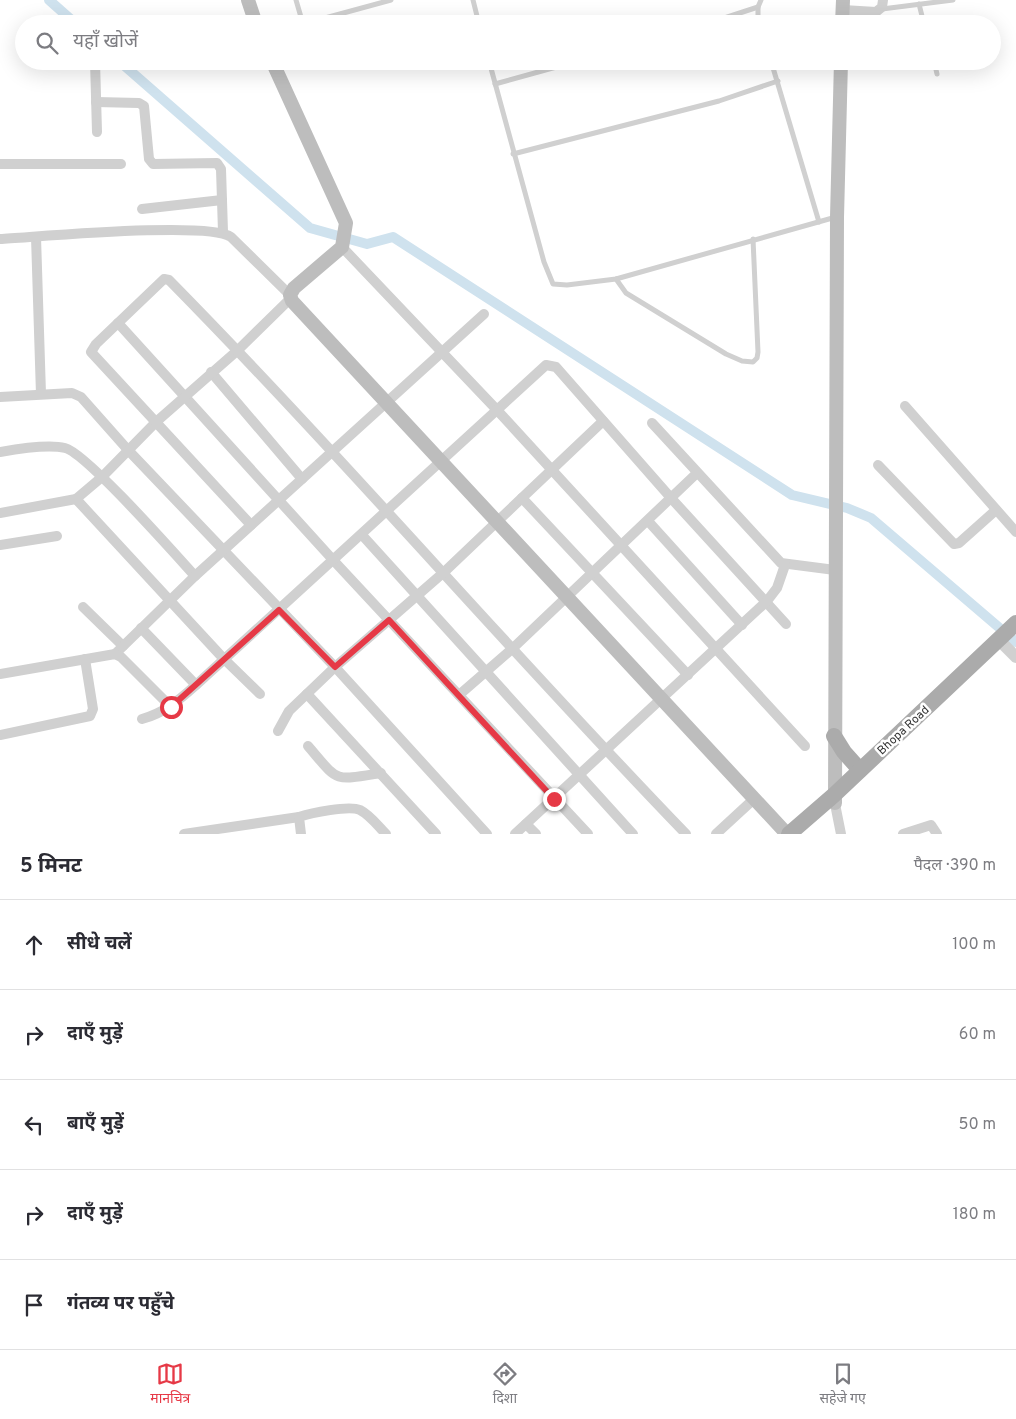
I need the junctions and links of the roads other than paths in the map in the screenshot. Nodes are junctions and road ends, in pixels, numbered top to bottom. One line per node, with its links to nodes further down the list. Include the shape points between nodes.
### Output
1 (248, 0): 11 (main road)
2 (296, 0): 12 (lane)
3 (391, 0): 13 (lane)
4 (473, 0): 14 (lane)
5 (762, 0): 9 (lane)
6 (953, 0): 7 (lane)
7 (919, 4): 8 (lane); 17 (lane)
8 (881, 5): 10 (street, via 868,12)
9 (758, 7): 15 (lane); 16 (lane)
10 (843, 11)
11 (253, 15)
12 (300, 15)
13 (336, 15)
14 (477, 15)
15 (734, 15)
16 (758, 15)
17 (922, 15)
18 (94, 70): 28 (street)
19 (276, 70): 41 (main road, via 346,223)
20 (491, 70): 27 (lane)
21 (545, 70): 27 (lane)
22 (774, 70): 26 (lane)
23 (841, 70): 35 (main road)
24 (936, 70): 25 (lane)
25 (937, 74)
26 (778, 81): 30 (lane, via 719,101); 36 (lane)
27 (494, 84): 30 (lane)
28 (96, 102): 29 (street); 33 (street, via 139,103 144,106 152,163 217,163)
29 (96, 132)
30 (513, 154): 42 (lane, via 551,281 567,285)
31 (0, 164): 32 (street)
32 (121, 164)
33 (222, 200): 34 (street); 37 (street)
34 (142, 209)
35 (837, 216): 36 (lane); 85 (main road)
36 (819, 222): 40 (lane)
37 (223, 232): 38 (street, via 179,230); 43 (street)
38 (36, 237): 39 (street); 49 (street)
39 (0, 239)
40 (753, 239): 42 (lane); 42 (lane, via 758,352 753,362 742,362 726,354 626,293)
41 (342, 247): 43 (main road, via 294,288); 47 (street)
42 (616, 279)
43 (290, 297): 46 (street); 52 (main road)
44 (484, 314): 47 (street)
45 (118, 323): 46 (street, via 166,279); 51 (street); 56 (street, via 91,352)
46 (238, 350): 48 (street); 60 (street)
47 (442, 352): 52 (street); 54 (street)
48 (211, 372): 51 (street); 66 (street)
49 (41, 394): 50 (street); 58 (street, via 72,393 82,397)
50 (0, 397)
51 (183, 397): 56 (street); 70 (street)
52 (387, 403): 60 (street); 61 (main road)
53 (905, 406): 71 (street)
54 (497, 410): 55 (street, via 540,368 550,364); 61 (street); 63 (street)
55 (603, 421): 63 (street); 68 (street)
56 (156, 422): 58 (street); 76 (street)
57 (652, 424): 64 (street)
58 (128, 450): 65 (street); 82 (street)
59 (0, 452): 65 (street, via 66,448)
60 (332, 452): 66 (street); 73 (street)
61 (441, 461): 73 (street); 74 (main road)
62 (878, 465): 71 (street, via 954,544)
63 (552, 470): 67 (street); 81 (street)
64 (697, 473): 68 (street); 84 (street)
65 (102, 477): 69 (street); 88 (street)
66 (302, 479): 70 (street)
67 (522, 498): 74 (street); 87 (street)
68 (671, 498): 75 (street); 92 (street)
69 (76, 499): 72 (street); 91 (street)
70 (279, 500): 76 (street); 83 (street)
71 (996, 510): 77 (street)
72 (0, 513)
73 (386, 513): 78 (street); 86 (street)
74 (497, 521): 86 (street); 90 (main road)
75 (648, 521): 81 (street); 97 (street)
76 (252, 525): 82 (street)
77 (1015, 530)
78 (362, 535): 83 (street); 89 (street)
79 (57, 536): 80 (street)
80 (0, 546)
81 (622, 546): 87 (street); 102 (street)
82 (223, 551): 88 (street); 94 (street)
83 (334, 561): 94 (street); 95 (street)
84 (784, 565): 85 (street); 92 (street, via 777,588)
85 (835, 570): 120 (main road)
86 (443, 573): 89 (street); 101 (street)
87 (593, 574): 90 (street); 110 (street)
88 (195, 576): 91 (street)
89 (417, 596): 95 (street); 108 (street)
90 (567, 597): 101 (street); 115 (main road)
91 (169, 601): 98 (street); 105 (street)
92 (767, 601): 96 (street); 97 (street)
93 (83, 607): 100 (street)
94 (279, 610): 105 (street); 107 (street)
95 (389, 620): 107 (street); 114 (street)
96 (786, 624)
97 (742, 625): 102 (street)
98 (142, 628): 100 (street); 111 (street)
99 (1008, 635): 104 (street); 124 (main road, Bhopa Road); 129 (main road, Bhopa Road)
100 (123, 646): 103 (street)
101 (512, 649): 108 (street); 123 (street)
102 (716, 649): 110 (street); 122 (street)
103 (115, 654): 106 (street); 116 (street)
104 (1016, 657)
105 (223, 658): 111 (street); 112 (street)
106 (85, 659): 109 (street); 119 (street, via 92,709 90,716)
107 (335, 667): 113 (street); 137 (street)
108 (486, 672): 114 (street); 126 (street)
109 (0, 674)
110 (688, 675): 115 (street)
111 (196, 686): 116 (street)
112 (260, 694)
113 (307, 694): 118 (street, via 286,714); 125 (street)
114 (459, 695): 128 (street)
115 (662, 698): 123 (street); 127 (main road)
116 (171, 707): 117 (street)
117 (142, 719)
118 (278, 730)
119 (0, 735)
120 (834, 736): 124 (main road); 129 (main road)
121 (308, 746): 125 (street, via 340,778)
122 (805, 746)
123 (605, 751): 126 (street); 142 (street)
124 (860, 770): 129 (main road, Bhopa Road)
125 (381, 773): 136 (street)
126 (581, 775): 128 (street); 141 (street)
127 (755, 798): 143 (street); 144 (main road)
128 (554, 799): 131 (street); 140 (street)
129 (834, 800): 144 (main road, Bhopa Road); 145 (main road, Bhopa Road); 146 (street)
130 (299, 817): 132 (street); 134 (street); 135 (street, via 359,809)
131 (526, 824): 138 (street); 139 (street)
132 (229, 831): 133 (street)
133 (184, 834)
134 (302, 834)
135 (386, 834)
136 (436, 834)
137 (487, 834)
138 (515, 834)
139 (536, 834)
140 (588, 834)
141 (633, 834)
142 (686, 834)
143 (716, 834)
144 (788, 834)
145 (799, 834)
146 (841, 834)
147 (904, 834): 148 (street, via 931,825)
148 (937, 834)

